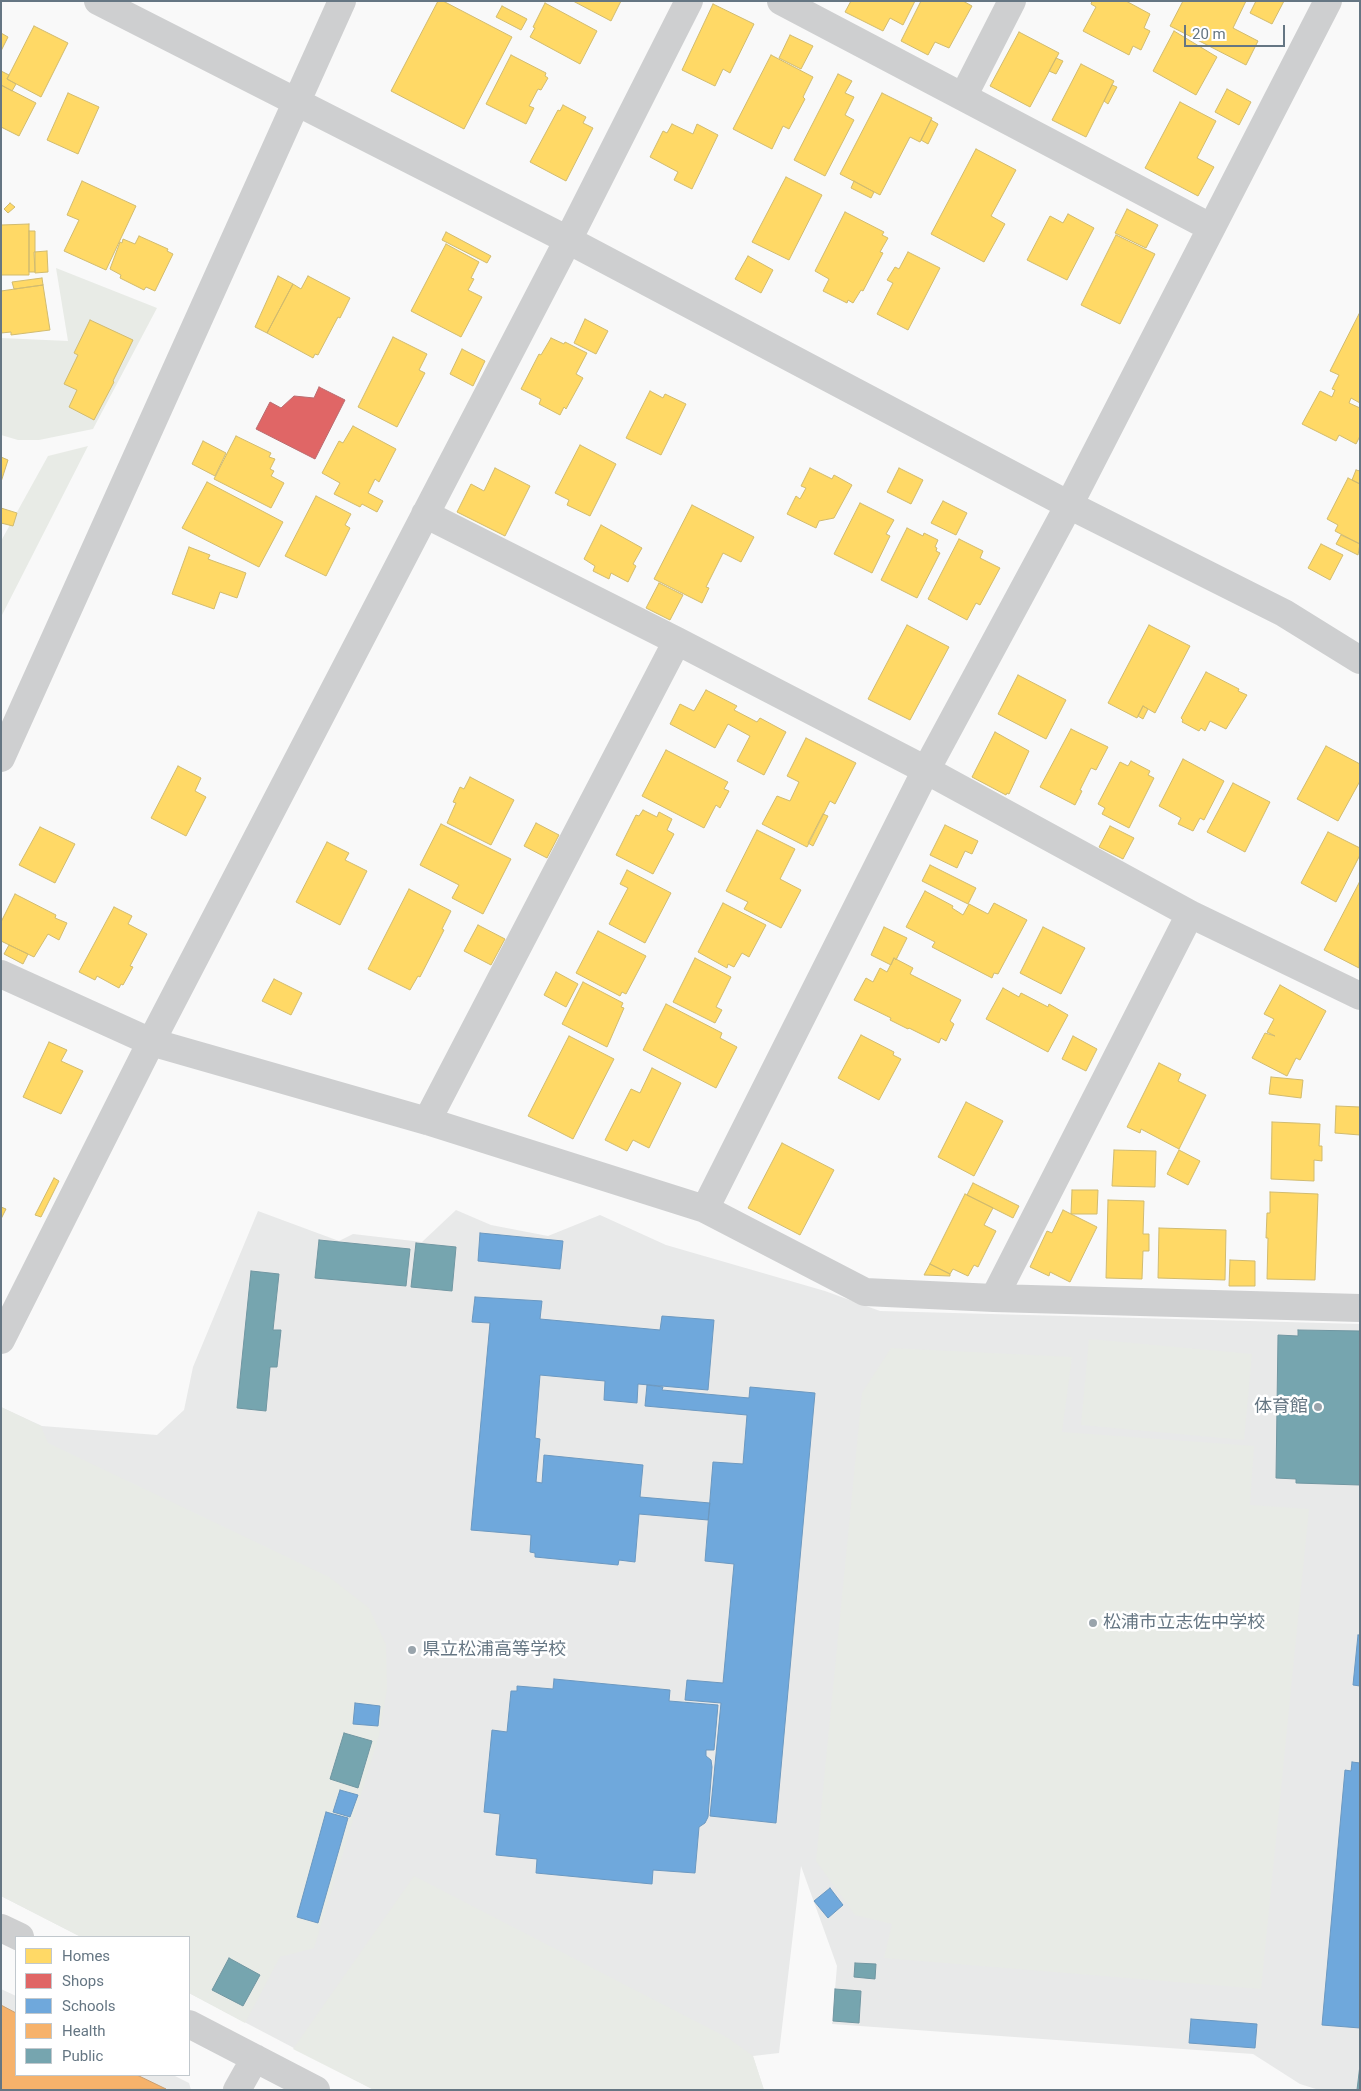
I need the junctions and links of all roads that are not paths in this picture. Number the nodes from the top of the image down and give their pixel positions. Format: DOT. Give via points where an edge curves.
graph roads {
  1 [pos="98,1"];
  2 [pos="342,1"];
  3 [pos="689,1"];
  4 [pos="781,1"];
  5 [pos="1012,1"];
  6 [pos="1328,1"];
  7 [pos="963,97"];
  8 [pos="296,102"];
  9 [pos="1210,227"];
  10 [pos="568,240"];
  11 [pos="1069,504"];
  12 [pos="425,514"];
  13 [pos="677,641"];
  14 [pos="1360,660"];
  15 [pos="1,758"];
  16 [pos="926,770"];
  17 [pos="1190,914"];
  18 [pos="1,974"];
  19 [pos="1360,996"];
  20 [pos="151,1042"];
  21 [pos="427,1121"];
  22 [pos="705,1209"];
  23 [pos="994,1298"];
  24 [pos="1360,1308"];
  25 [pos="1,1340"];
  26 [pos="1,1928"];
  27 [pos="18,1936"];
  28 [pos="190,2025"];
  29 [pos="255,2058"];
  30 [pos="237,2090"];
  31 [pos="316,2090"];
  1 -- 8 [label="street"];
  2 -- 8 [label="street"];
  3 -- 10 [label="street"];
  4 -- 7 [label="street"];
  5 -- 7 [label="street"];
  6 -- 9 [label="street"];
  7 -- 9 [label="street"];
  8 -- 10 [label="street"];
  8 -- 15 [label="street"];
  9 -- 11 [label="street"];
  10 -- 11 [label="street"];
  10 -- 12 [label="street"];
  11 -- 14 [label="street" via="1284,613"];
  11 -- 16 [label="street"];
  12 -- 13 [label="street"];
  12 -- 20 [label="street"];
  13 -- 16 [label="street"];
  13 -- 21 [label="street"];
  16 -- 17 [label="street"];
  16 -- 22 [label="street"];
  17 -- 19 [label="street"];
  17 -- 23 [label="street"];
  18 -- 20 [label="street"];
  20 -- 21 [label="street"];
  20 -- 25 [label="street"];
  21 -- 22 [label="street"];
  22 -- 23 [label="street" via="865,1292"];
  23 -- 24 [label="street"];
  26 -- 27 [label="street"];
  28 -- 29 [label="street"];
  29 -- 30 [label="street"];
  29 -- 31 [label="street"];
}
